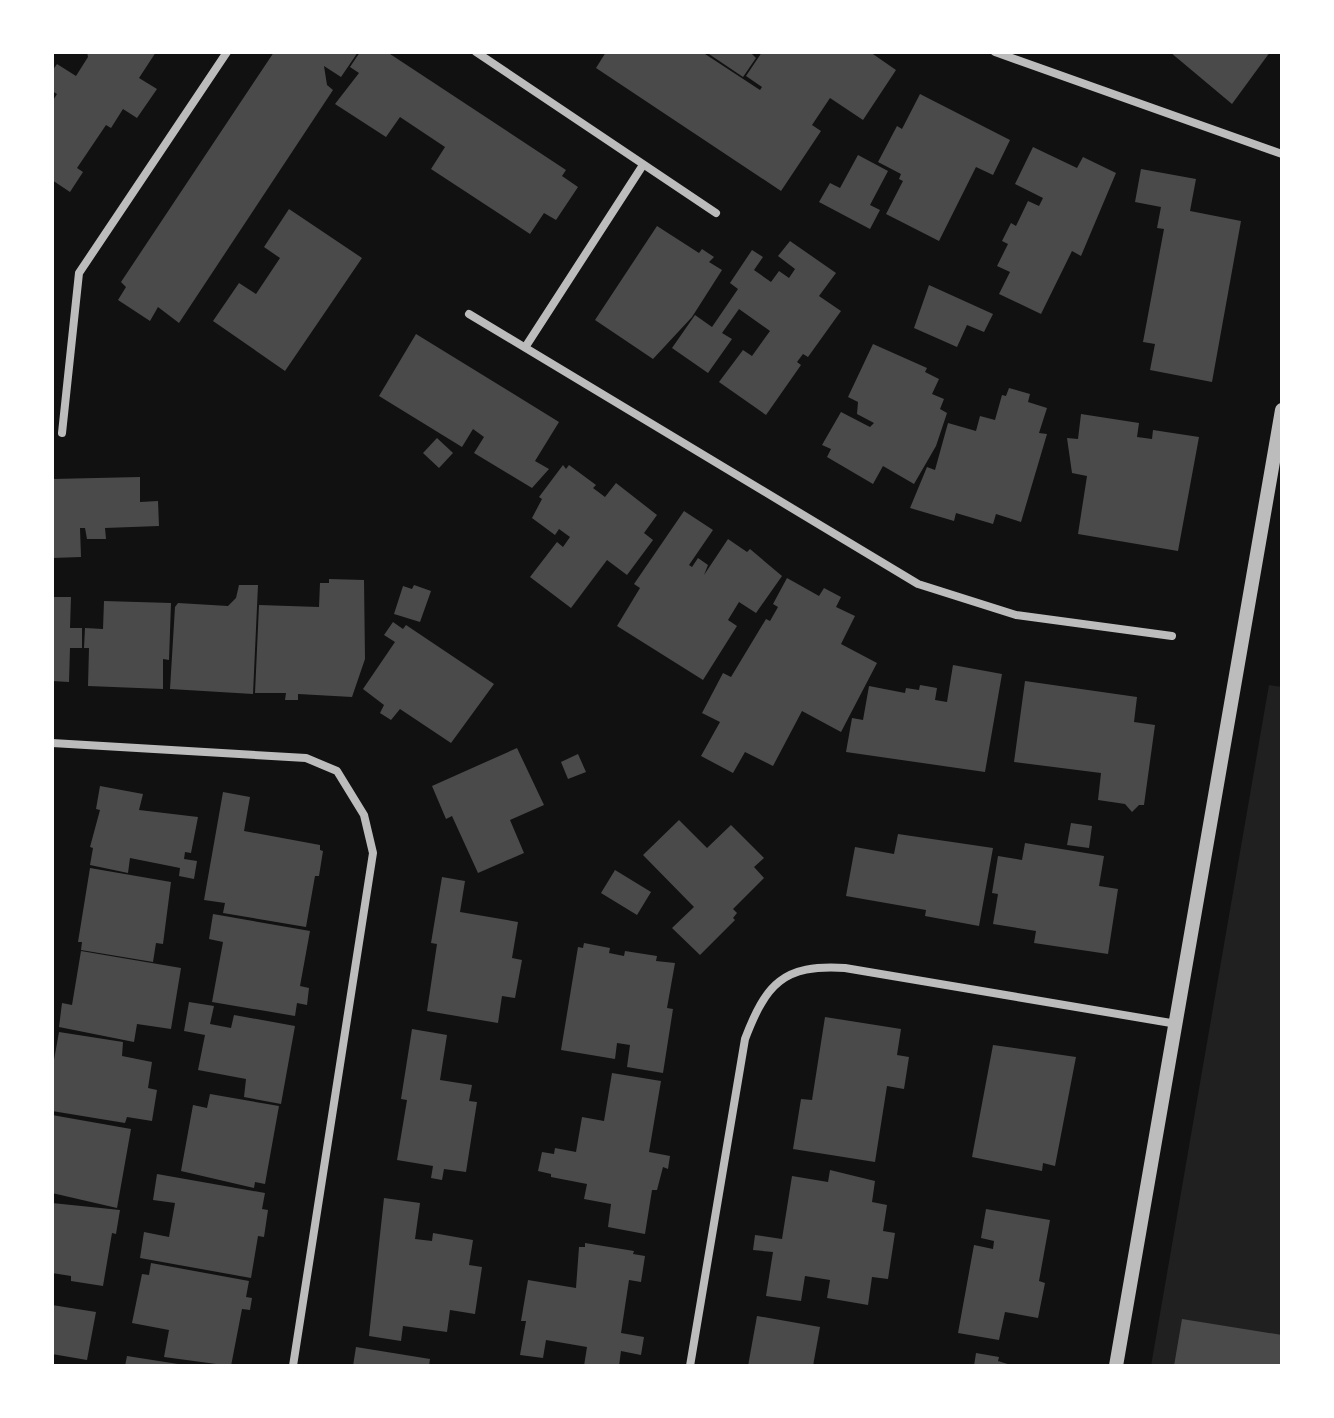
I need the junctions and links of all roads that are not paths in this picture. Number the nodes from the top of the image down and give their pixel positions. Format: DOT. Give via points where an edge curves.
graph roads {
  1 [pos="227,52"];
  2 [pos="476,52"];
  3 [pos="995,52"];
  4 [pos="1282,154"];
  5 [pos="643,165"];
  6 [pos="716,213"];
  7 [pos="469,314"];
  8 [pos="526,346"];
  9 [pos="1282,410"];
  10 [pos="62,433"];
  11 [pos="1172,636"];
  12 [pos="52,743"];
  13 [pos="1177,1024"];
  14 [pos="293,1366"];
  15 [pos="690,1366"];
  16 [pos="1116,1366"];
  1 -- 10 [label="street" via="79,273"];
  2 -- 5 [label="street"];
  3 -- 4 [label="street"];
  5 -- 6 [label="street"];
  5 -- 8 [label="street"];
  7 -- 8 [label="street"];
  8 -- 11 [label="street" via="918,584 1016,615"];
  9 -- 13 [label="street"];
  12 -- 14 [label="street" via="306,758 337,771 364,815 373,853"];
  13 -- 15 [label="street" via="845,968 816,966 783,975 759,1003 745,1039"];
  13 -- 16 [label="street"];
}
